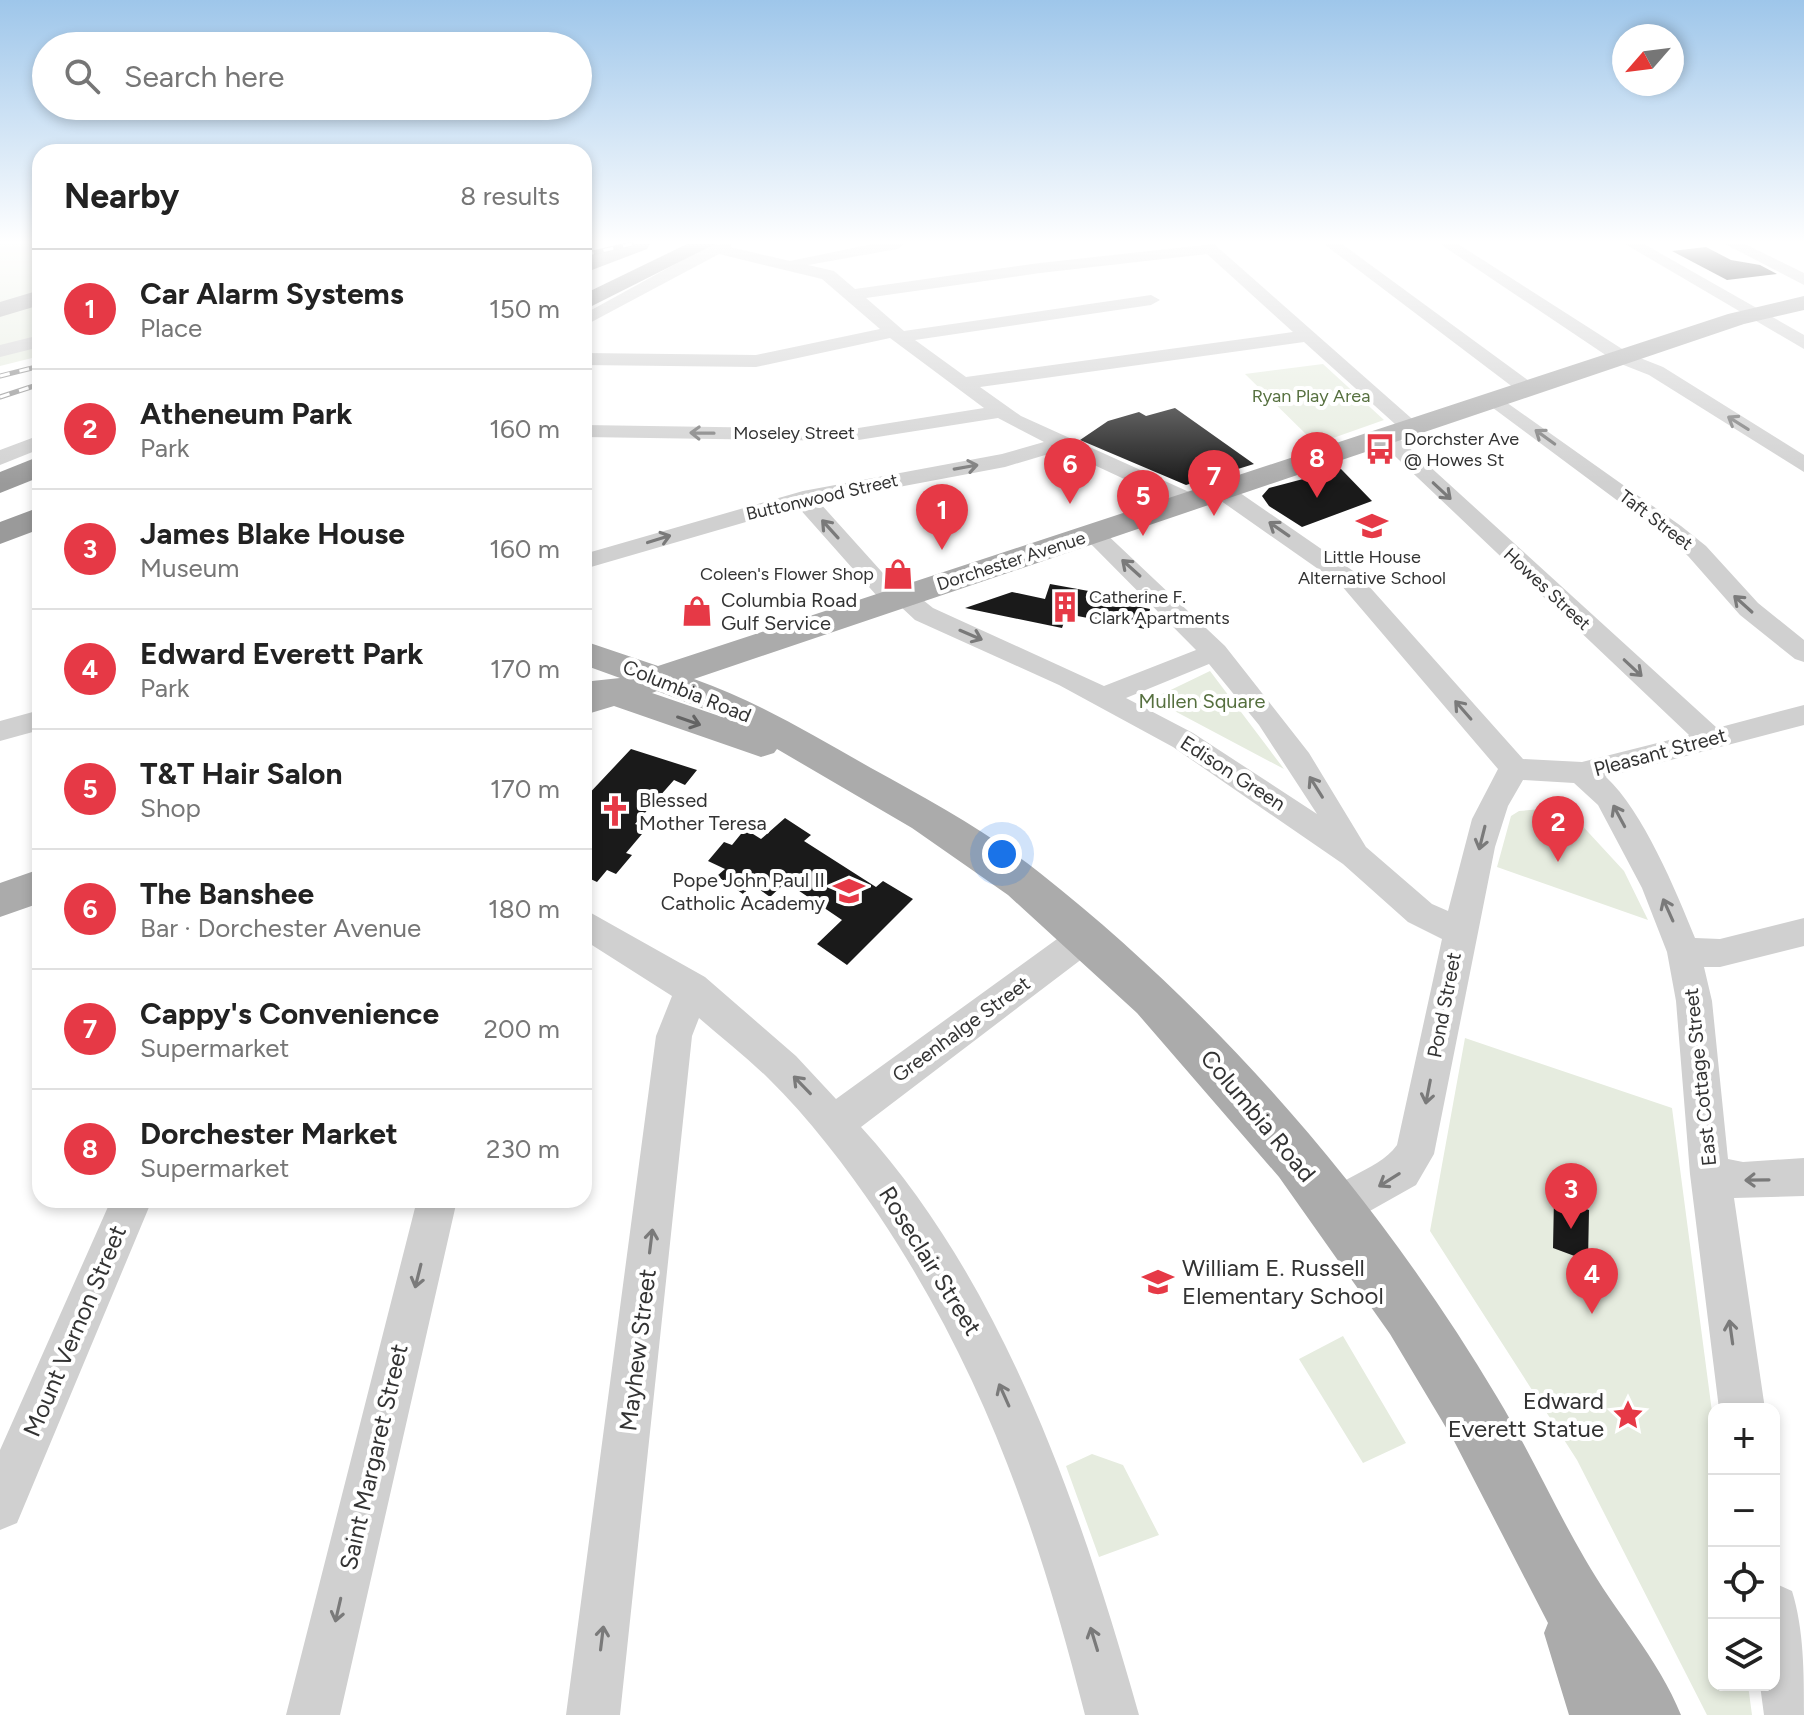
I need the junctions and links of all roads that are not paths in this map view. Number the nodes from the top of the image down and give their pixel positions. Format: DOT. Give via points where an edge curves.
graph roads {
  1 [pos="884,324"];
  2 [pos="970,324"];
  3 [pos="1294,324"];
  4 [pos="1440,324"];
  5 [pos="1571,324"];
  6 [pos="1726,324"];
  7 [pos="1773,324"];
  8 [pos="895,334"];
  9 [pos="1307,336"];
  10 [pos="32,343"];
  11 [pos="1804,343"];
  12 [pos="0,351"];
  13 [pos="32,351"];
  14 [pos="0,358"];
  15 [pos="1623,358"];
  16 [pos="592,359"];
  17 [pos="965,383"];
  18 [pos="1529,390"];
  19 [pos="1496,401"];
  20 [pos="1002,411"];
  21 [pos="592,431"];
  22 [pos="1399,433"];
  23 [pos="1062,443"];
  24 [pos="32,444"];
  25 [pos="0,458"];
  26 [pos="1804,465"];
  27 [pos="32,469"];
  28 [pos="0,484"];
  29 [pos="1222,491"];
  30 [pos="32,497"];
  31 [pos="803,498"];
  32 [pos="1190,501"];
  33 [pos="0,511"];
  34 [pos="32,520"];
  35 [pos="0,534"];
  36 [pos="1093,534"];
  37 [pos="32,548"];
  38 [pos="592,560"];
  39 [pos="0,561"];
  40 [pos="899,599"];
  41 [pos="1216,652"];
  42 [pos="1804,653"];
  43 [pos="592,655"];
  44 [pos="661,678"];
  45 [pos="595,693"];
  46 [pos="1107,697"];
  47 [pos="1804,715"];
  48 [pos="32,722"];
  49 [pos="0,731"];
  50 [pos="1710,738"];
  51 [pos="827,763"];
  52 [pos="1515,769"];
  53 [pos="1582,773"];
  54 [pos="1354,855"];
  55 [pos="32,889"];
  56 [pos="0,900"];
  57 [pos="592,928"];
  58 [pos="1459,932"];
  59 [pos="1804,932"];
  60 [pos="1087,936"];
  61 [pos="1684,952"];
  62 [pos="693,988"];
  63 [pos="836,1122"];
  64 [pos="1710,1174"];
  65 [pos="1804,1177"];
  66 [pos="129,1208"];
  67 [pos="435,1208"];
  68 [pos="1336,1210"];
  69 [pos="1741,1403"];
  70 [pos="0,1506"];
  71 [pos="1563,1586"];
  72 [pos="1786,1636"];
  73 [pos="313,1715"];
  74 [pos="593,1715"];
  75 [pos="1112,1715"];
  76 [pos="1604,1715"];
  77 [pos="1646,1715"];
  78 [pos="1791,1715"];
  1 -- 8 [label="street"];
  2 -- 8 [label="street"];
  3 -- 9 [label="street, Howes Street"];
  4 -- 18 [label="street"];
  5 -- 15 [label="street"];
  6 -- 15 [label="main road, Dorchester Avenue"];
  7 -- 11 [label="street"];
  8 -- 16 [label="street" via="756,361"];
  8 -- 17 [label="street"];
  9 -- 17 [label="street"];
  9 -- 22 [label="street, Howes Street"];
  10 -- 12 [label="street"];
  13 -- 14 [label="street"];
  15 -- 18 [label="main road, Dorchester Avenue"];
  26 -- 15 [label="street, one-way" via="1656,371"];
  17 -- 20 [label="street"];
  18 -- 19 [label="main road, Dorchester Avenue"];
  19 -- 22 [label="main road, Dorchester Avenue"];
  42 -- 19 [label="street, Taft Street, one-way" via="1739,600 1673,531"];
  20 -- 21 [label="street, Moseley Street, one-way" via="852,435"];
  20 -- 23 [label="street"];
  22 -- 29 [label="main road, Dorchester Avenue"];
  22 -- 50 [label="street, Howes Street, one-way"];
  31 -- 23 [label="street, Buttonwood Street, one-way" via="1005,460"];
  23 -- 32 [label="street"];
  24 -- 25 [label="street"];
  27 -- 28 [label="highway"];
  29 -- 32 [label="main road, Dorchester Avenue"];
  52 -- 29 [label="street, one-way" via="1350,580"];
  30 -- 33 [label="highway"];
  38 -- 31 [label="street, Buttonwood Street, one-way"];
  40 -- 31 [label="street, Edison Green, one-way"];
  32 -- 36 [label="main road, Dorchester Avenue"];
  34 -- 35 [label="highway"];
  36 -- 40 [label="main road, Dorchester Avenue"];
  41 -- 36 [label="street, Edison Green, one-way"];
  37 -- 39 [label="highway"];
  40 -- 44 [label="main road, Dorchester Avenue"];
  40 -- 46 [label="street, Edison Green, one-way"];
  41 -- 46 [label="street"];
  54 -- 41 [label="street, Edison Green, one-way" via="1294,751"];
  43 -- 44 [label="main road, Columbia Road"];
  44 -- 45 [label="main road, Dorchester Avenue"];
  44 -- 51 [label="main road, Columbia Road" via="750,715"];
  45 -- 51 [label="main road, Columbia Road, one-way"];
  46 -- 54 [label="street, Edison Green" via="1235,773"];
  47 -- 50 [label="street, Pleasant Street"];
  48 -- 49 [label="street"];
  50 -- 53 [label="street, Pleasant Street"];
  51 -- 60 [label="main road, Columbia Road" via="990,859"];
  52 -- 53 [label="street, Pleasant Street"];
  52 -- 58 [label="street, Pond Street, one-way" via="1499,786 1490,809"];
  61 -- 53 [label="street, East Cottage Street, one-way" via="1668,910 1609,798"];
  54 -- 58 [label="street, Edison Green" via="1420,913"];
  55 -- 56 [label="main road"];
  57 -- 62 [label="street, Roseclair Street"];
  58 -- 68 [label="street, Pond Street, one-way" via="1414,1154 1402,1171"];
  59 -- 61 [label="street" via="1720,953"];
  60 -- 63 [label="street, Greenhalge Street"];
  60 -- 68 [label="main road, Columbia Road" via="1212,1060"];
  61 -- 64 [label="street, East Cottage Street"];
  63 -- 62 [label="street, Roseclair Street, one-way" via="763,1045"];
  74 -- 62 [label="street, Mayhew Street, one-way" via="674,1036"];
  75 -- 63 [label="street, Roseclair Street, one-way" via="1097,1649 1045,1490 987,1355 905,1214"];
  65 -- 64 [label="street, one-way" via="1743,1181"];
  69 -- 64 [label="street, East Cottage Street, one-way"];
  66 -- 70 [label="street, Mount Vernon Street"];
  67 -- 73 [label="street, Saint Margaret Street, one-way"];
  68 -- 71 [label="main road, Columbia Road" via="1476,1419"];
  71 -- 76 [label="main road, Columbia Road"];
  71 -- 77 [label="main road, Columbia Road"];
  72 -- 78 [label="street"];
}
